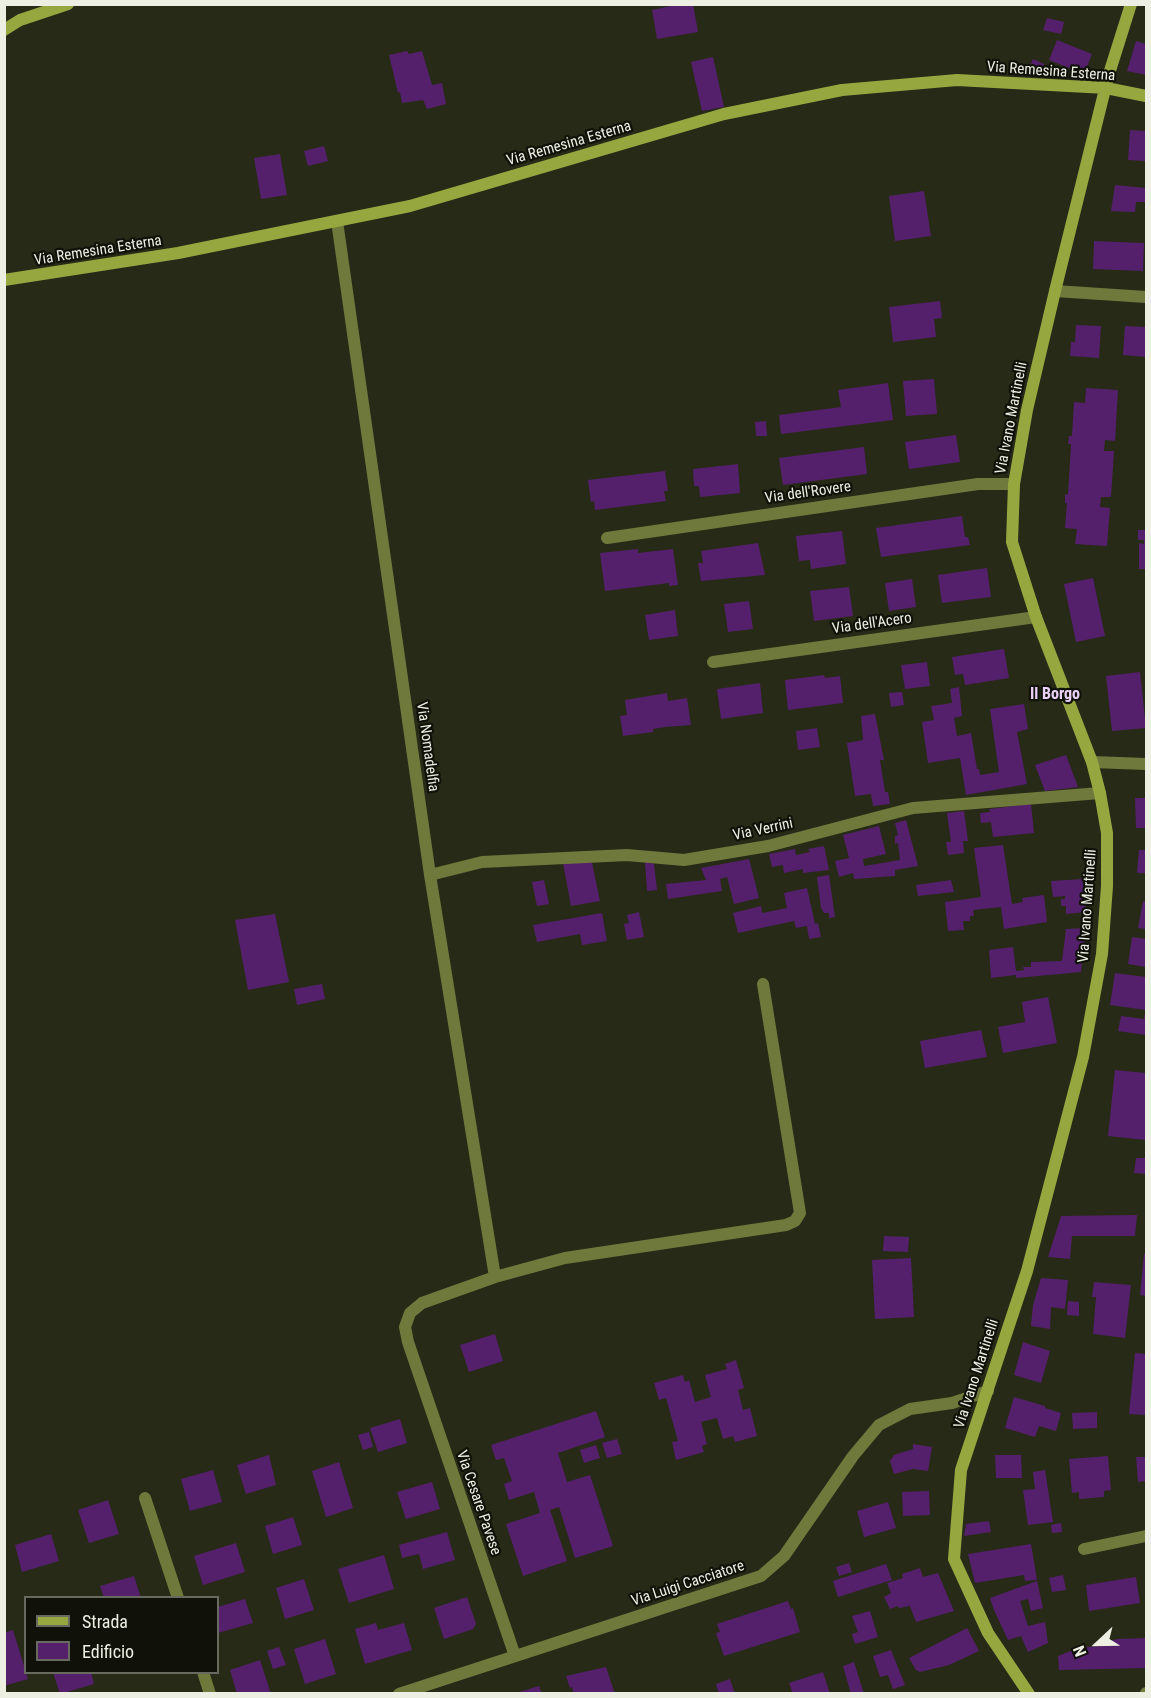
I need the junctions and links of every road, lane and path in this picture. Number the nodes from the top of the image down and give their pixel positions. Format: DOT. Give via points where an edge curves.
graph roads {
  1 [pos="68,4"];
  2 [pos="1131,4"];
  3 [pos="4,30"];
  4 [pos="1106,88"];
  5 [pos="1146,96"];
  6 [pos="337,221"];
  7 [pos="4,280"];
  8 [pos="1055,291"];
  9 [pos="1146,297"];
  10 [pos="1014,484"];
  11 [pos="608,538"];
  12 [pos="1036,617"];
  13 [pos="713,662"];
  14 [pos="1092,762"];
  15 [pos="1146,764"];
  16 [pos="1100,793"];
  17 [pos="430,875"];
  18 [pos="763,984"];
  19 [pos="495,1277"];
  20 [pos="988,1391"];
  21 [pos="145,1498"];
  22 [pos="1146,1536"];
  23 [pos="1084,1549"];
  24 [pos="177,1596"];
  25 [pos="515,1656"];
  26 [pos="204,1674"];
  27 [pos="210,1694"];
  28 [pos="399,1694"];
  29 [pos="1029,1694"];
  1 -- 3 [label="street" via="20,20"];
  2 -- 4 [label="street, Via Ivano Martinelli"];
  4 -- 5 [label="street, Via Remesina Esterna"];
  4 -- 6 [label="street, Via Remesina Esterna" via="957,80 842,90 724,114 410,206"];
  4 -- 8 [label="street, Via Ivano Martinelli"];
  6 -- 7 [label="street, Via Remesina Esterna" via="178,253"];
  6 -- 17 [label="street, Via Nomadelfia"];
  8 -- 9 [label="street"];
  8 -- 10 [label="street, Via Ivano Martinelli"];
  10 -- 11 [label="street, Via dell'Rovere" via="978,484"];
  10 -- 12 [label="street, Via Ivano Martinelli" via="1012,542"];
  12 -- 13 [label="street, Via dell'Acero"];
  12 -- 14 [label="street, Via Ivano Martinelli"];
  14 -- 15 [label="street"];
  14 -- 16 [label="street, Via Ivano Martinelli"];
  16 -- 17 [label="street, Via Verrini" via="913,808 768,846 684,860 627,855 482,862"];
  16 -- 20 [label="street, Via Ivano Martinelli" via="1107,833 1107,886 1102,954 1085,1045 1027,1271"];
  17 -- 19 [label="street, Via Nomadelfia"];
  18 -- 19 [label="street, Via Cesare Pavese" via="800,1213 795,1221 565,1258"];
  19 -- 25 [label="street, Via Cesare Pavese" via="422,1303 410,1313 405,1327"];
  20 -- 25 [label="street, Via Luigi Cacciatore" via="952,1403 910,1409 879,1425 784,1556 761,1576"];
  20 -- 29 [label="street, Via Ivano Martinelli" via="961,1470 954,1559 988,1633"];
  21 -- 24 [label="street"];
  22 -- 23 [label="street"];
  25 -- 28 [label="street, Via Luigi Cacciatore"];
  26 -- 27 [label="street"];
}
